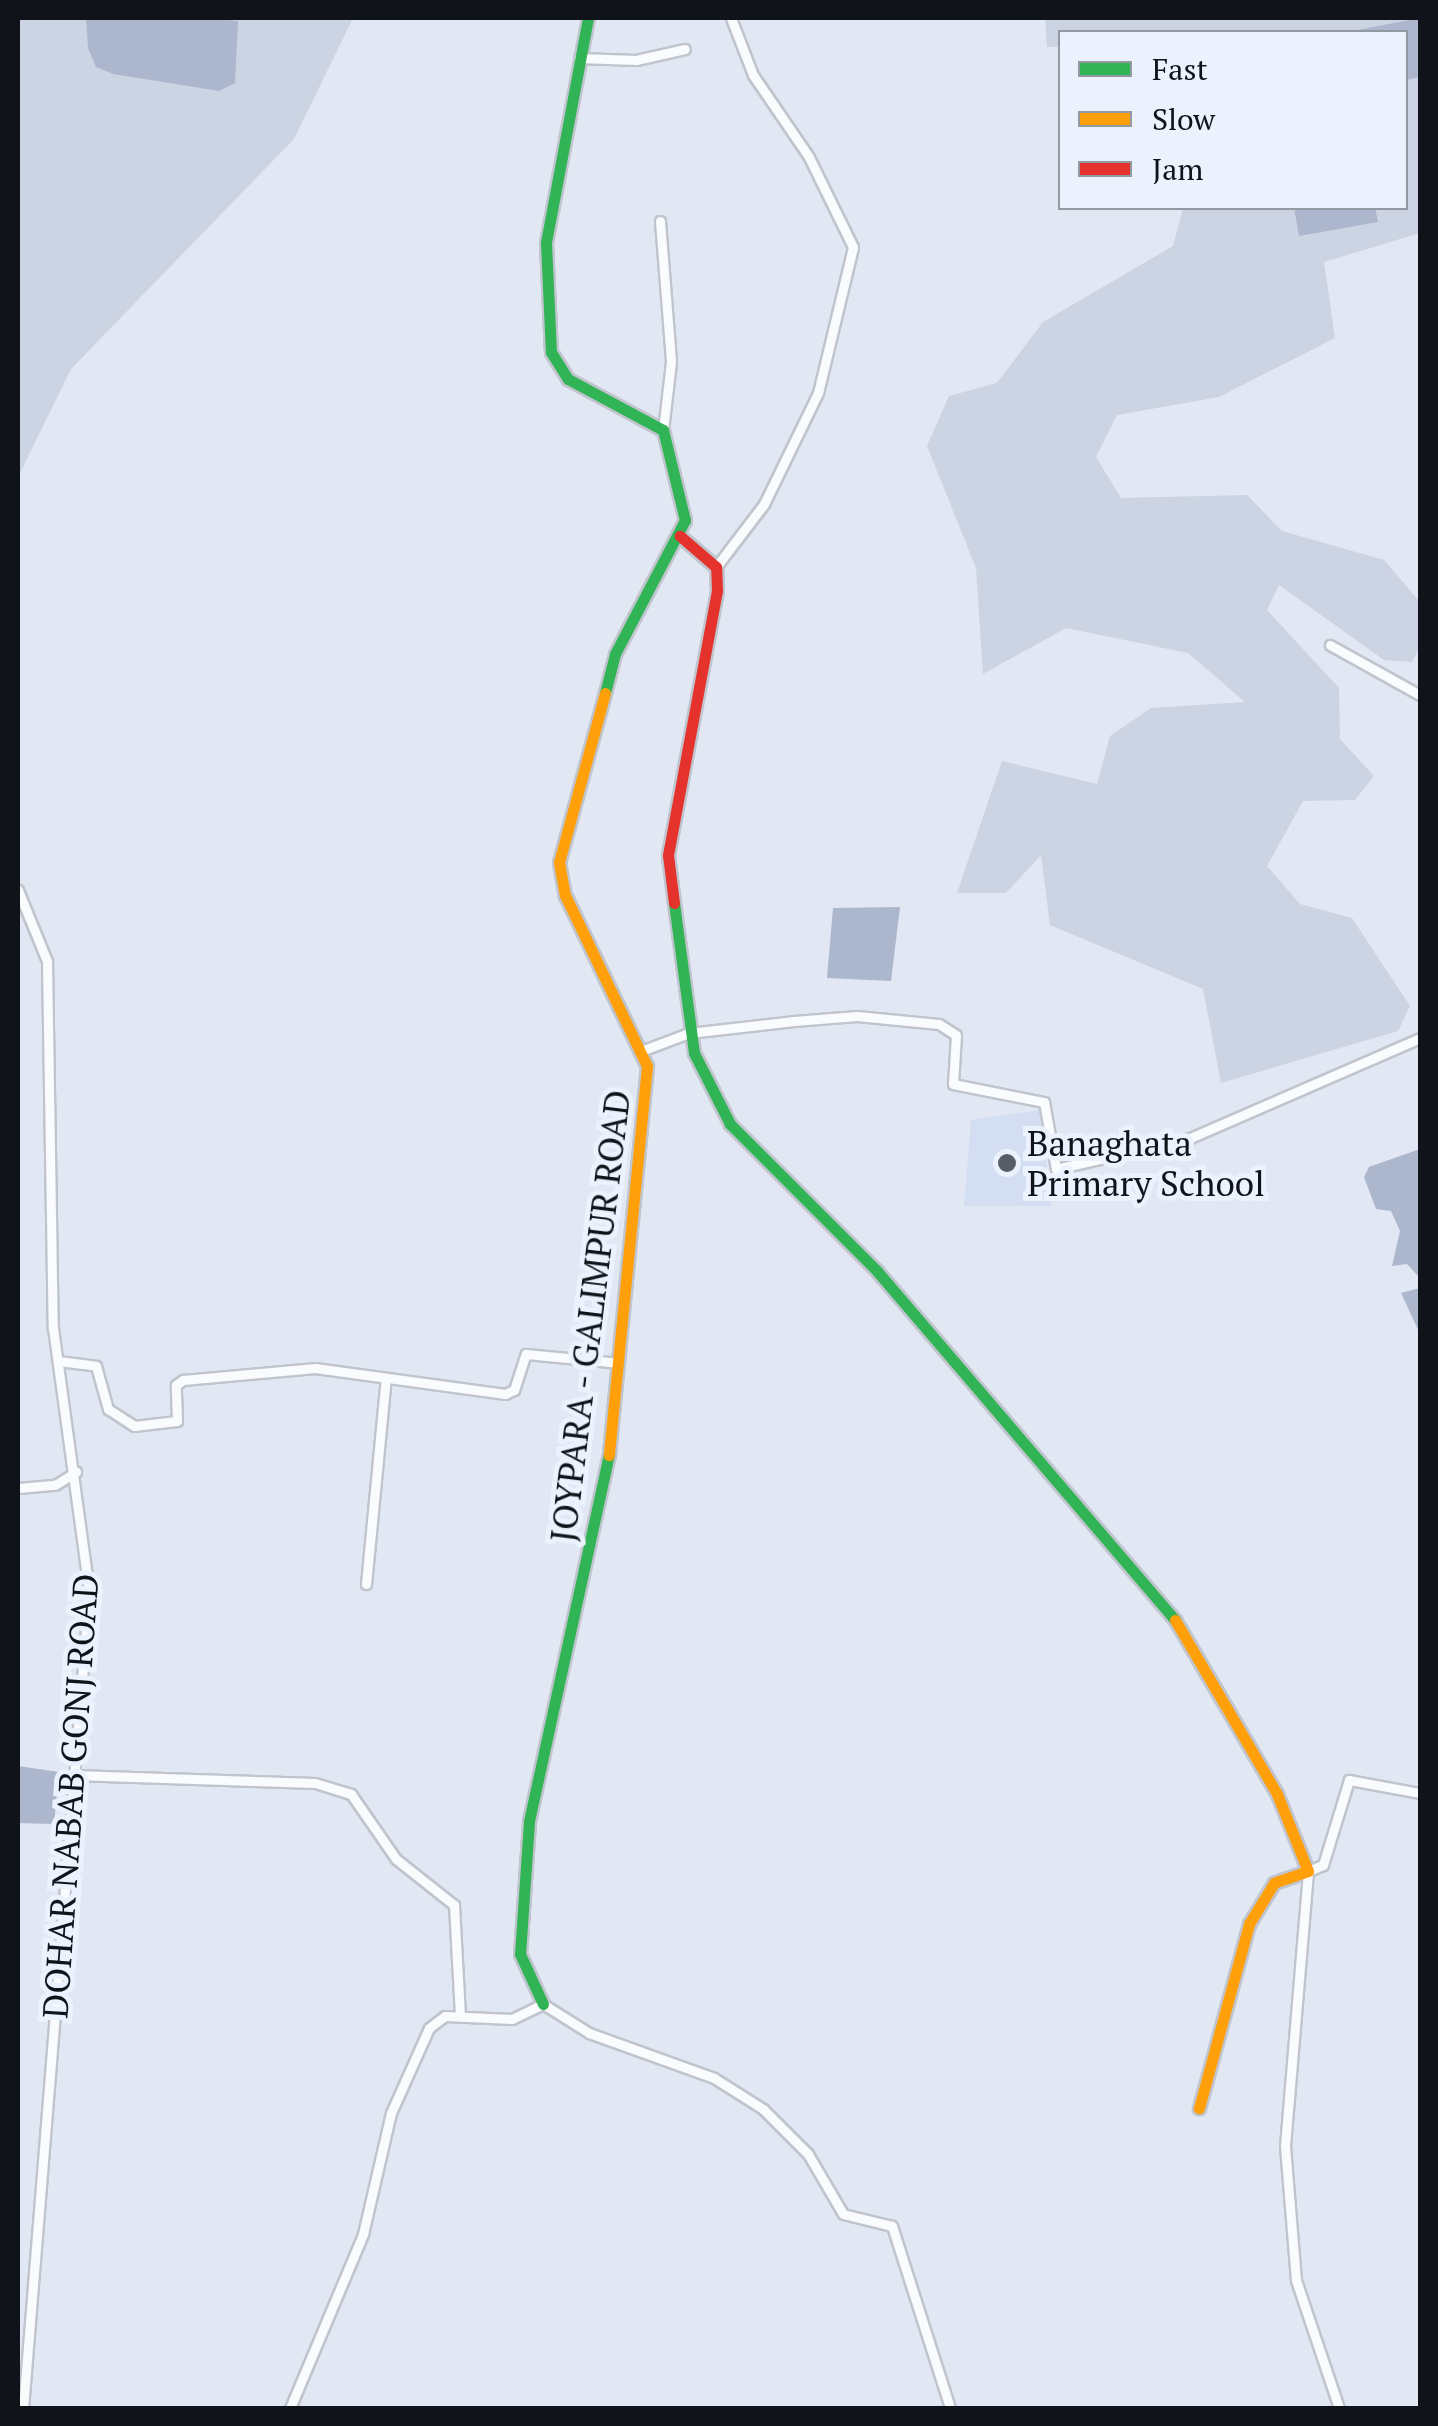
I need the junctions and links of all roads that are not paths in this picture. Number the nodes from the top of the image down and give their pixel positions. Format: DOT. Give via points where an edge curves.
graph roads {
  1 [pos="588,18"];
  2 [pos="731,18"];
  3 [pos="684,50"];
  4 [pos="576,57"];
  5 [pos="660,221"];
  6 [pos="663,430"];
  7 [pos="680,536"];
  8 [pos="716,568"];
  9 [pos="1330,645"];
  10 [pos="1420,694"];
  11 [pos="18,890"];
  12 [pos="688,1033"];
  13 [pos="1420,1038"];
  14 [pos="641,1051"];
  15 [pos="58,1361"];
  16 [pos="619,1364"];
  17 [pos="386,1378"];
  18 [pos="76,1472"];
  19 [pos="18,1488"];
  20 [pos="366,1584"];
  21 [pos="74,1776"];
  22 [pos="1420,1793"];
  23 [pos="1308,1871"];
  24 [pos="543,2004"];
  25 [pos="460,2017"];
  26 [pos="1200,2108"];
  27 [pos="22,2408"];
  28 [pos="290,2408"];
  29 [pos="950,2408"];
  30 [pos="1339,2408"];
  1 -- 4 [label="street"];
  2 -- 8 [label="street" via="753,75 809,157 852,247 818,393 764,504"];
  3 -- 4 [label="street" via="624,61"];
  4 -- 6 [label="street" via="546,243 552,352 568,379"];
  5 -- 6 [label="street" via="672,362"];
  6 -- 7 [label="street, JOYPARA - GALIMPUR ROAD" via="684,500"];
  7 -- 8 [label="street"];
  7 -- 14 [label="street, JOYPARA - GALIMPUR ROAD" via="614,654 558,862 566,895"];
  8 -- 12 [label="street" via="668,855"];
  9 -- 10 [label="street"];
  11 -- 15 [label="street, DOHAR NABAB GONJ ROAD" via="47,961"];
  12 -- 13 [label="street" via="856,1016 950,1028 957,1046 948,1078 1044,1102 1056,1168 1190,1138"];
  12 -- 14 [label="street"];
  12 -- 23 [label="street" via="730,1124 994,1402 1190,1639 1277,1794"];
  14 -- 16 [label="street, JOYPARA - GALIMPUR ROAD" via="647,1096"];
  15 -- 17 [label="street" via="96,1366 108,1409 134,1426 177,1421 176,1385 183,1380 315,1368"];
  15 -- 18 [label="street, DOHAR NABAB GONJ ROAD"];
  16 -- 17 [label="street" via="526,1354 514,1390 505,1394"];
  16 -- 24 [label="street, JOYPARA - GALIMPUR ROAD" via="590,1556 529,1821 520,1954"];
  17 -- 20 [label="street"];
  18 -- 19 [label="street" via="54,1485"];
  18 -- 21 [label="street, DOHAR NABAB GONJ ROAD" via="89,1592"];
  21 -- 25 [label="street" via="315,1783 350,1794 396,1858 454,1906"];
  21 -- 27 [label="street, DOHAR NABAB GONJ ROAD"];
  22 -- 23 [label="street" via="1350,1780 1323,1864"];
  23 -- 26 [label="street" via="1274,1883 1249,1924"];
  23 -- 30 [label="street" via="1285,2146 1296,2280"];
  24 -- 25 [label="street" via="512,2019"];
  24 -- 29 [label="street" via="589,2033 714,2078 763,2109 808,2154 843,2214 892,2226"];
  25 -- 28 [label="street" via="437,2020 417,2050 391,2112 364,2234"];
}
